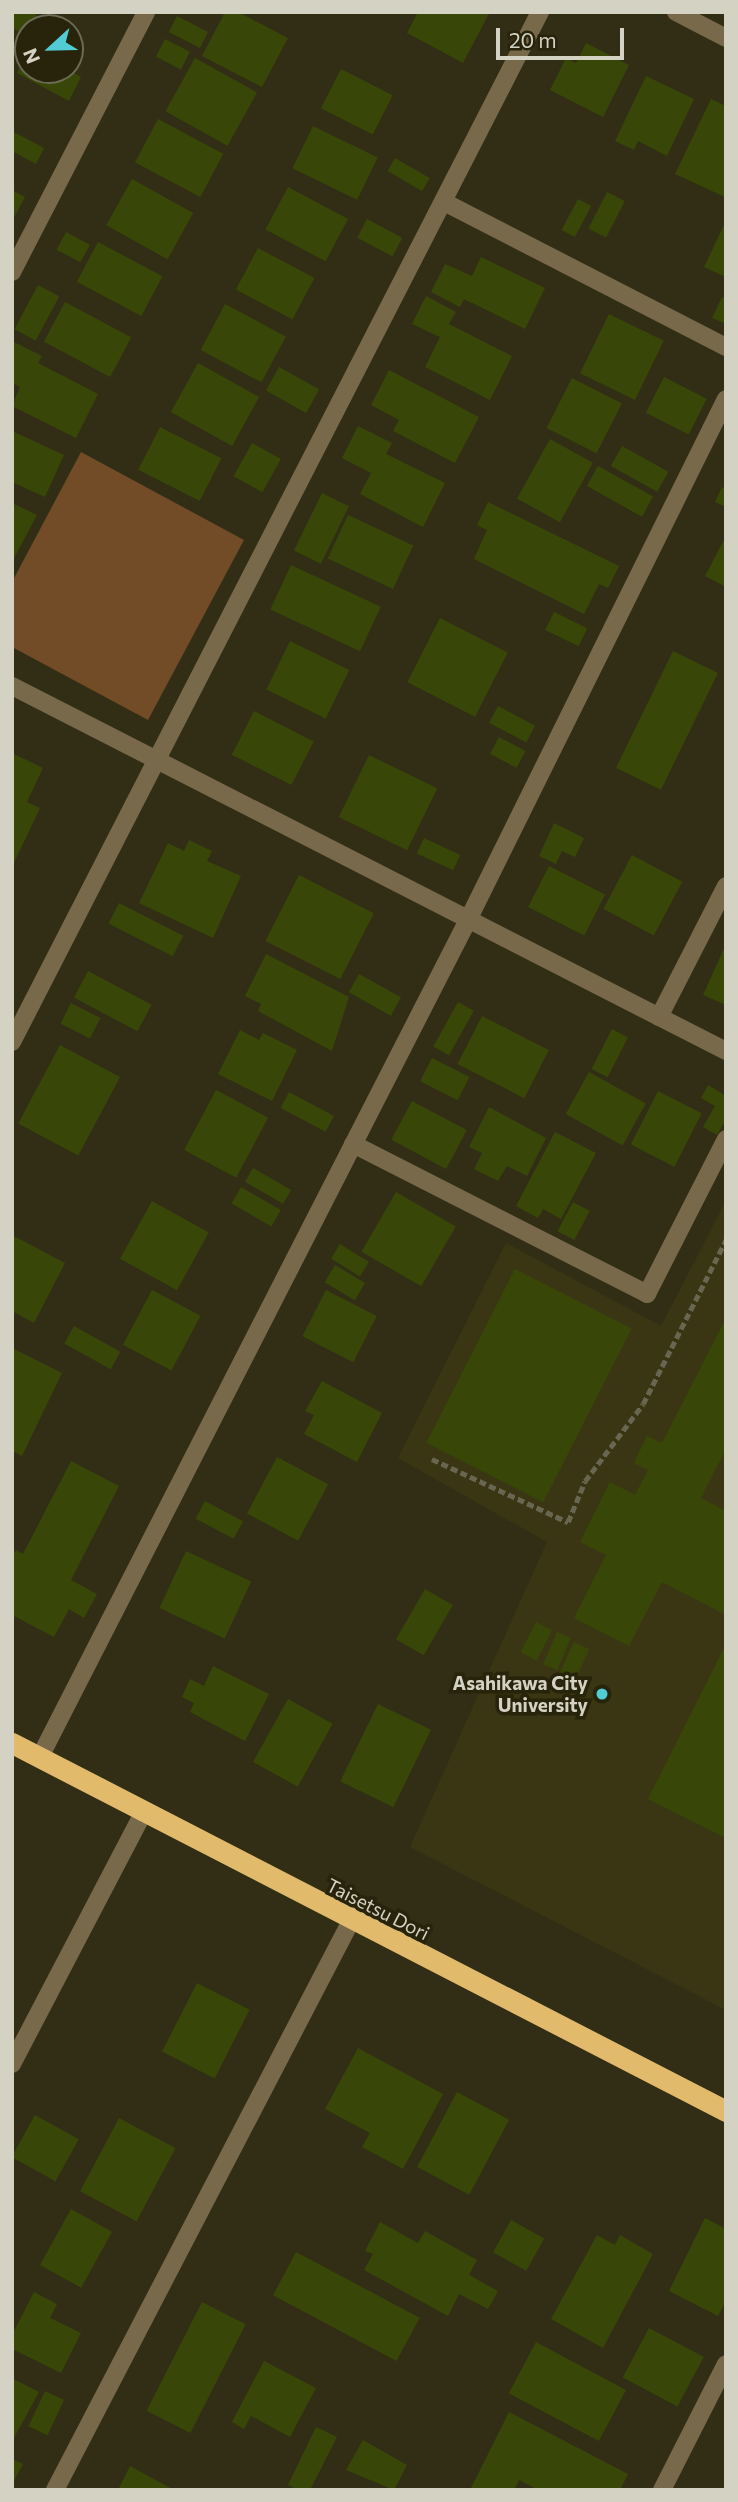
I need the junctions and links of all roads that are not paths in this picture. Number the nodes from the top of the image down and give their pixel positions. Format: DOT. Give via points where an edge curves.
graph roads {
  1 [pos="146,12"];
  2 [pos="540,12"];
  3 [pos="676,12"];
  4 [pos="726,38"];
  5 [pos="444,201"];
  6 [pos="12,272"];
  7 [pos="726,346"];
  8 [pos="726,399"];
  9 [pos="12,686"];
  10 [pos="158,759"];
  11 [pos="726,886"];
  12 [pos="468,920"];
  13 [pos="659,1017"];
  14 [pos="12,1042"];
  15 [pos="726,1051"];
  16 [pos="726,1139"];
  17 [pos="353,1144"];
  18 [pos="12,1743"];
  19 [pos="40,1757"];
  20 [pos="143,1813"];
  21 [pos="351,1921"];
  22 [pos="12,2064"];
  23 [pos="726,2111"];
  24 [pos="726,2364"];
  25 [pos="55,2490"];
  26 [pos="662,2490"];
  1 -- 6 [label="street"];
  2 -- 5 [label="street"];
  3 -- 4 [label="street"];
  5 -- 7 [label="street"];
  5 -- 10 [label="street"];
  8 -- 12 [label="street"];
  9 -- 10 [label="street"];
  10 -- 12 [label="street"];
  10 -- 14 [label="street"];
  11 -- 13 [label="street"];
  12 -- 13 [label="street"];
  12 -- 17 [label="street"];
  13 -- 15 [label="street"];
  16 -- 17 [label="street" via="647,1294"];
  17 -- 19 [label="street"];
  18 -- 19 [label="highway, Taisetsu Dori"];
  19 -- 20 [label="highway, Taisetsu Dori"];
  20 -- 21 [label="highway, Taisetsu Dori"];
  20 -- 22 [label="street"];
  21 -- 23 [label="highway, Taisetsu Dori"];
  21 -- 25 [label="street"];
  24 -- 26 [label="street"];
}
